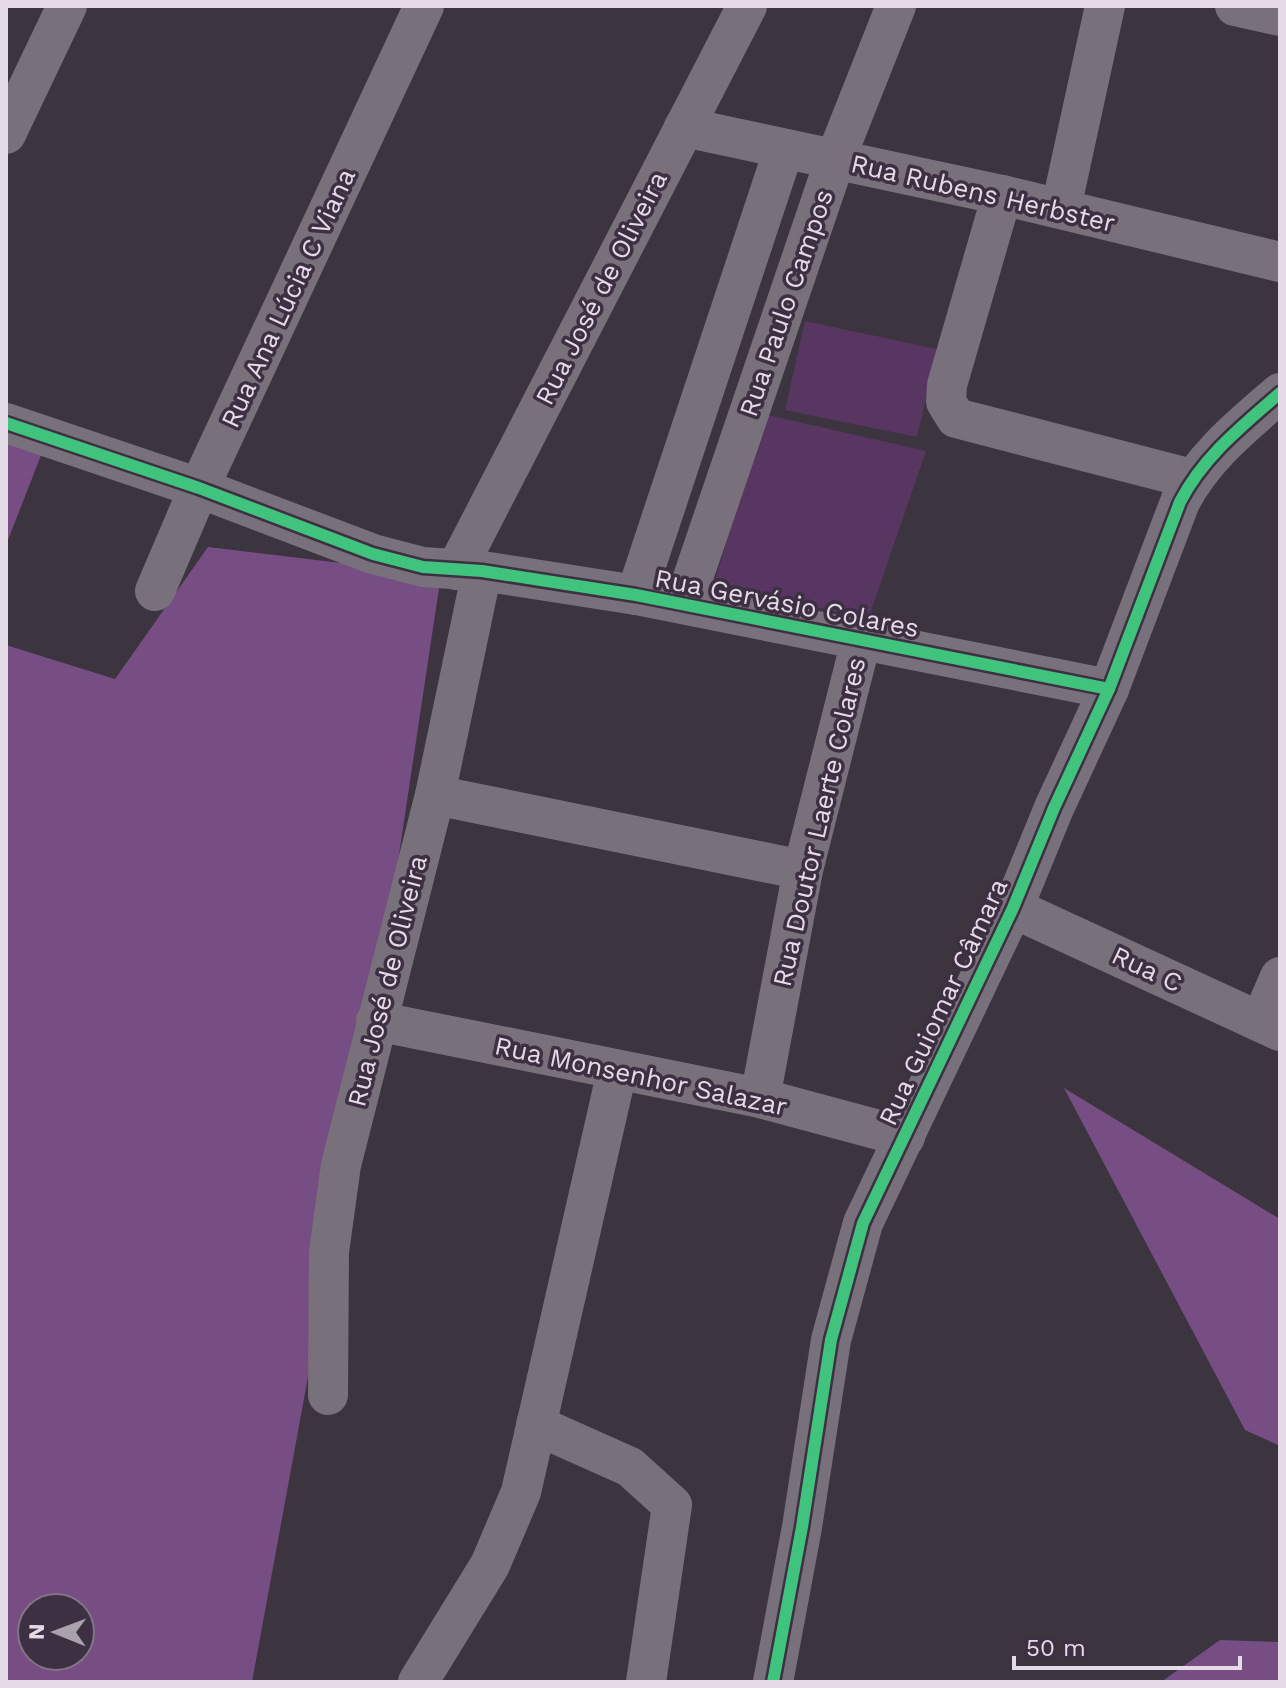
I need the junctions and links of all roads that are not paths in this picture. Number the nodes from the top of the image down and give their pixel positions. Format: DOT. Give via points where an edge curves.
graph roads {
  1 [pos="67,6"];
  2 [pos="424,6"];
  3 [pos="747,6"];
  4 [pos="896,6"];
  5 [pos="1105,6"];
  6 [pos="1235,6"];
  7 [pos="1280,16"];
  8 [pos="684,127"];
  9 [pos="6,134"];
  10 [pos="784,149"];
  11 [pos="835,160"];
  12 [pos="1002,195"];
  13 [pos="1061,208"];
  14 [pos="1280,262"];
  15 [pos="1280,393"];
  16 [pos="6,423"];
  17 [pos="1192,479"];
  18 [pos="199,488"];
  19 [pos="469,571"];
  20 [pos="155,591"];
  21 [pos="636,595"];
  22 [pos="684,604"];
  23 [pos="861,641"];
  24 [pos="1109,689"];
  25 [pos="435,795"];
  26 [pos="803,870"];
  27 [pos="1013,908"];
  28 [pos="1280,977"];
  29 [pos="376,1021"];
  30 [pos="1270,1026"];
  31 [pos="617,1071"];
  32 [pos="760,1098"];
  33 [pos="905,1137"];
  34 [pos="328,1395"];
  35 [pos="536,1425"];
  36 [pos="418,1682"];
  37 [pos="646,1682"];
  38 [pos="773,1682"];
  1 -- 9 [label="street"];
  2 -- 18 [label="street, Rua Ana Lúcia C Viana"];
  3 -- 8 [label="street, Rua José de Oliveira"];
  4 -- 11 [label="street, Rua Paulo Campos"];
  5 -- 13 [label="street"];
  6 -- 7 [label="street"];
  8 -- 10 [label="street, Rua Rubens Herbster"];
  8 -- 19 [label="street, Rua José de Oliveira"];
  10 -- 11 [label="street, Rua Rubens Herbster"];
  10 -- 21 [label="street, Rua Paulo Campos"];
  11 -- 12 [label="street, Rua Rubens Herbster"];
  11 -- 22 [label="street, Rua Paulo Campos"];
  12 -- 13 [label="street, Rua Rubens Herbster"];
  12 -- 17 [label="street" via="947,385 946,402 956,418"];
  13 -- 14 [label="street, Rua Rubens Herbster"];
  15 -- 17 [label="street, Rua Guiomar Câmara"];
  16 -- 18 [label="street, Rua Gervásio Colares"];
  17 -- 24 [label="street, Rua Guiomar Câmara"];
  18 -- 19 [label="street, Rua Gervásio Colares" via="373,554 423,567"];
  18 -- 20 [label="street, Rua Ana Lúcia C Viana"];
  19 -- 21 [label="street, Rua Gervásio Colares"];
  19 -- 25 [label="street, Rua José de Oliveira"];
  21 -- 22 [label="street, Rua Gervásio Colares"];
  22 -- 23 [label="street, Rua Gervásio Colares"];
  23 -- 24 [label="street, Rua Gervásio Colares"];
  23 -- 26 [label="street, Rua Doutor Laerte Colares"];
  24 -- 27 [label="street, Rua Guiomar Câmara"];
  25 -- 26 [label="street"];
  25 -- 29 [label="street, Rua José de Oliveira"];
  26 -- 32 [label="street, Rua Doutor Laerte Colares"];
  27 -- 30 [label="street, Rua C"];
  27 -- 33 [label="street, Rua Guiomar Câmara"];
  28 -- 30 [label="street"];
  29 -- 31 [label="street, Rua Monsenhor Salazar"];
  29 -- 34 [label="street, Rua José de Oliveira" via="341,1165 329,1252"];
  31 -- 32 [label="street, Rua Monsenhor Salazar"];
  31 -- 35 [label="street"];
  32 -- 33 [label="street, Rua Monsenhor Salazar"];
  33 -- 38 [label="street, Rua Guiomar Câmara" via="863,1223 831,1340"];
  35 -- 36 [label="street" via="521,1492 490,1565"];
  35 -- 37 [label="street" via="630,1467 672,1505"];
}
